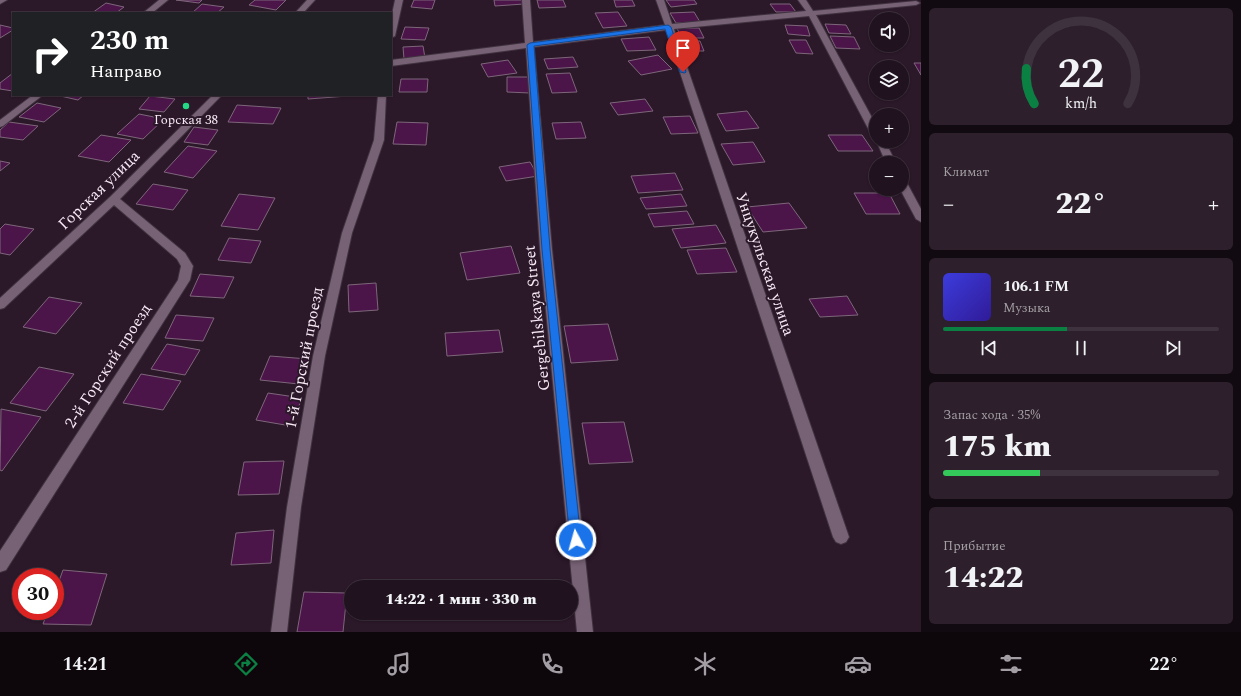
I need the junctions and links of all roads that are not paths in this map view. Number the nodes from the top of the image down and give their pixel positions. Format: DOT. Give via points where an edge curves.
graph roads {
  1 [pos="3,0"];
  2 [pos="164,0"];
  3 [pos="311,0"];
  4 [pos="399,0"];
  5 [pos="526,0"];
  6 [pos="660,0"];
  7 [pos="802,0"];
  8 [pos="0,2"];
  9 [pos="915,2"];
  10 [pos="921,10"];
  11 [pos="148,12"];
  12 [pos="299,12"];
  13 [pos="812,14"];
  14 [pos="668,27"];
  15 [pos="392,32"];
  16 [pos="530,45"];
  17 [pos="392,63"];
  18 [pos="38,96"];
  19 [pos="217,96"];
  20 [pos="382,96"];
  21 [pos="869,121"];
  22 [pos="0,124"];
  23 [pos="909,196"];
  24 [pos="114,199"];
  25 [pos="921,219"];
  26 [pos="0,306"];
  27 [pos="841,537"];
  28 [pos="0,566"];
  29 [pos="279,632"];
  30 [pos="585,632"];
  1 -- 8 [label="street"];
  2 -- 11 [label="street"];
  3 -- 12 [label="street"];
  4 -- 15 [label="street"];
  5 -- 16 [label="street, Gergebilskaya Street"];
  6 -- 14 [label="street, Унцукульская улица"];
  7 -- 13 [label="street"];
  9 -- 10 [label="street"];
  9 -- 13 [label="street"];
  13 -- 14 [label="street"];
  13 -- 21 [label="street"];
  14 -- 16 [label="street"];
  14 -- 27 [label="street, Унцукульская улица"];
  16 -- 17 [label="street"];
  16 -- 30 [label="street, Gergebilskaya Street" via="547,257"];
  18 -- 22 [label="street"];
  19 -- 24 [label="street, Горская улица"];
  20 -- 29 [label="street, 1-й Горский проезд" via="379,140 347,233 319,356 294,507"];
  23 -- 25 [label="street"];
  24 -- 26 [label="street, Горская улица"];
  24 -- 28 [label="street, 2-й Горский проезд" via="181,256 187,266 184,280"];
}
